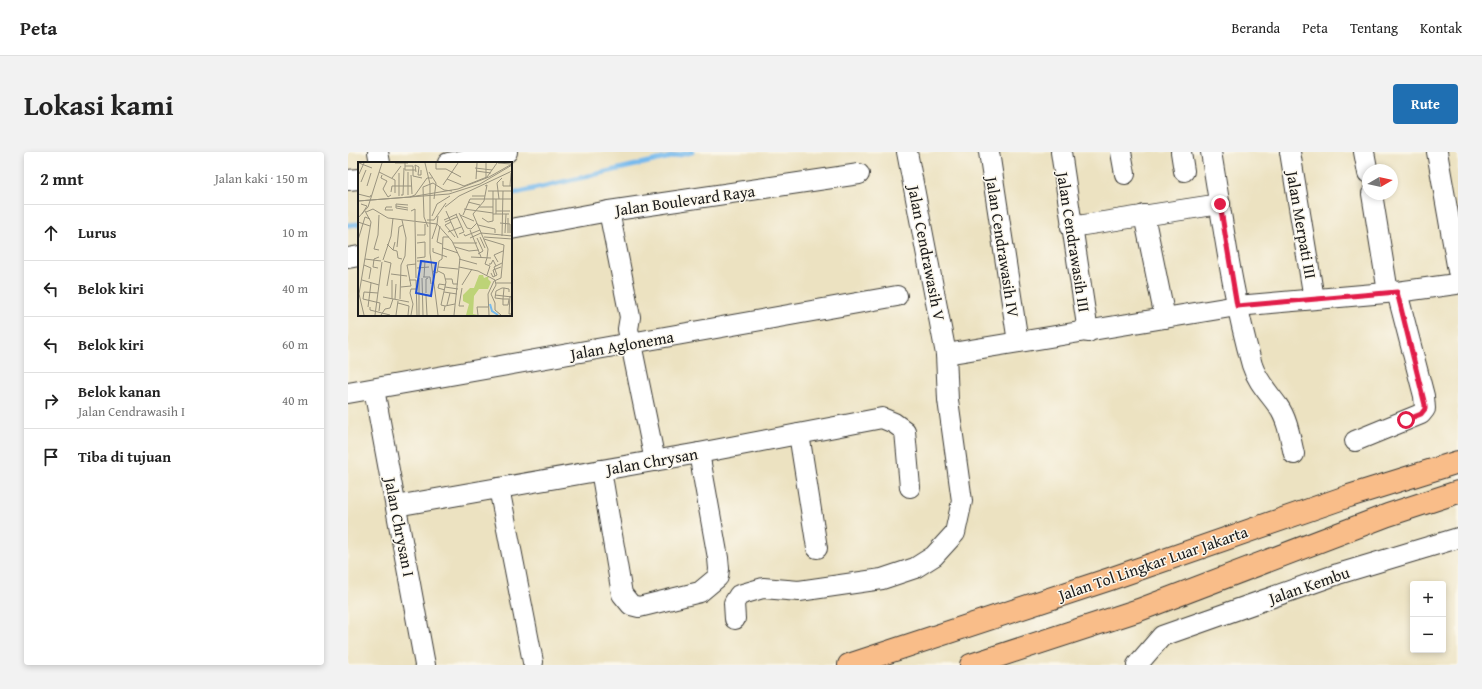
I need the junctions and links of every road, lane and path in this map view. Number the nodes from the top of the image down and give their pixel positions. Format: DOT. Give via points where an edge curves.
graph roads {
  1 [pos="378,152"];
  2 [pos="507,152"];
  3 [pos="907,152"];
  4 [pos="989,152"];
  5 [pos="1061,152"];
  6 [pos="1121,152"];
  7 [pos="1211,152"];
  8 [pos="1290,152"];
  9 [pos="1364,152"];
  10 [pos="1437,152"];
  11 [pos="483,154"];
  12 [pos="380,162"];
  13 [pos="452,162"];
  14 [pos="1366,164"];
  15 [pos="859,174"];
  16 [pos="1125,174"];
  17 [pos="358,178"];
  18 [pos="348,180"];
  19 [pos="1373,200"];
  20 [pos="1220,204"];
  21 [pos="604,212"];
  22 [pos="1144,216"];
  23 [pos="1071,227"];
  24 [pos="512,229"];
  25 [pos="358,256"];
  26 [pos="348,258"];
  27 [pos="1458,279"];
  28 [pos="1393,292"];
  29 [pos="897,296"];
  30 [pos="1314,299"];
  31 [pos="1237,306"];
  32 [pos="1165,318"];
  33 [pos="1088,332"];
  34 [pos="630,336"];
  35 [pos="1018,342"];
  36 [pos="946,354"];
  37 [pos="374,389"];
  38 [pos="348,394"];
  39 [pos="799,434"];
  40 [pos="1355,441"];
  41 [pos="700,453"];
  42 [pos="1294,454"];
  43 [pos="655,461"];
  44 [pos="1458,462"];
  45 [pos="601,470"];
  46 [pos="910,487"];
  47 [pos="499,488"];
  48 [pos="1458,492"];
  49 [pos="1458,502"];
  50 [pos="396,506"];
  51 [pos="1388,515"];
  52 [pos="1458,538"];
  53 [pos="817,548"];
  54 [pos="735,619"];
  55 [pos="532,662"];
  56 [pos="425,665"];
  57 [pos="849,665"];
  58 [pos="971,665"];
  59 [pos="1137,665"];
  1 -- 12 [label="street"];
  2 -- 11 [label="street"];
  3 -- 36 [label="street, Jalan Cendrawasih V"];
  4 -- 35 [label="street, Jalan Cendrawasih IV"];
  5 -- 23 [label="street, Jalan Cendrawasih III"];
  6 -- 16 [label="street"];
  7 -- 20 [label="street"];
  8 -- 30 [label="street, Jalan Merpati III"];
  9 -- 14 [label="street"];
  10 -- 27 [label="street"];
  11 -- 13 [label="street"];
  15 -- 21 [label="street, Jalan Boulevard Raya"];
  17 -- 18 [label="street"];
  19 -- 28 [label="street"];
  20 -- 22 [label="street"];
  20 -- 31 [label="street"];
  21 -- 24 [label="street, Jalan Boulevard Raya"];
  21 -- 34 [label="street" via="630,317"];
  22 -- 23 [label="street"];
  22 -- 32 [label="street"];
  23 -- 33 [label="street, Jalan Cendrawasih III"];
  25 -- 26 [label="street"];
  27 -- 28 [label="street"];
  28 -- 30 [label="street"];
  28 -- 40 [label="street" via="1424,396 1425,409 1421,414"];
  29 -- 34 [label="street, Jalan Aglonema"];
  30 -- 31 [label="street"];
  31 -- 32 [label="street"];
  31 -- 42 [label="street" via="1252,366 1287,423"];
  32 -- 33 [label="street"];
  33 -- 35 [label="street"];
  34 -- 37 [label="street, Jalan Aglonema"];
  34 -- 43 [label="street"];
  35 -- 36 [label="street"];
  36 -- 54 [label="street, Jalan Cendrawasih V" via="948,400 962,501 955,533 934,556 915,568 882,579 799,591 764,588 740,595 734,603"];
  37 -- 38 [label="street, Jalan Aglonema"];
  37 -- 50 [label="street, Jalan Chrysan I"];
  39 -- 41 [label="street, Jalan Chrysan"];
  39 -- 46 [label="street, Jalan Chrysan" via="882,418 894,423 904,431"];
  39 -- 53 [label="street"];
  41 -- 43 [label="street, Jalan Chrysan"];
  41 -- 45 [label="street" via="719,569 718,577 700,592 639,607 631,605 622,594"];
  43 -- 45 [label="street, Jalan Chrysan"];
  44 -- 57 [label="highway, Jalan Tol Lingkar Luar Jakarta" via="1349,496 1110,579"];
  45 -- 47 [label="street, Jalan Chrysan"];
  47 -- 50 [label="street, Jalan Chrysan"];
  47 -- 55 [label="street"];
  48 -- 51 [label="highway"];
  49 -- 51 [label="highway"];
  50 -- 56 [label="street, Jalan Chrysan I"];
  51 -- 58 [label="highway" via="1139,610"];
  52 -- 59 [label="street, Jalan Kembu" via="1338,574 1162,636"];
}
